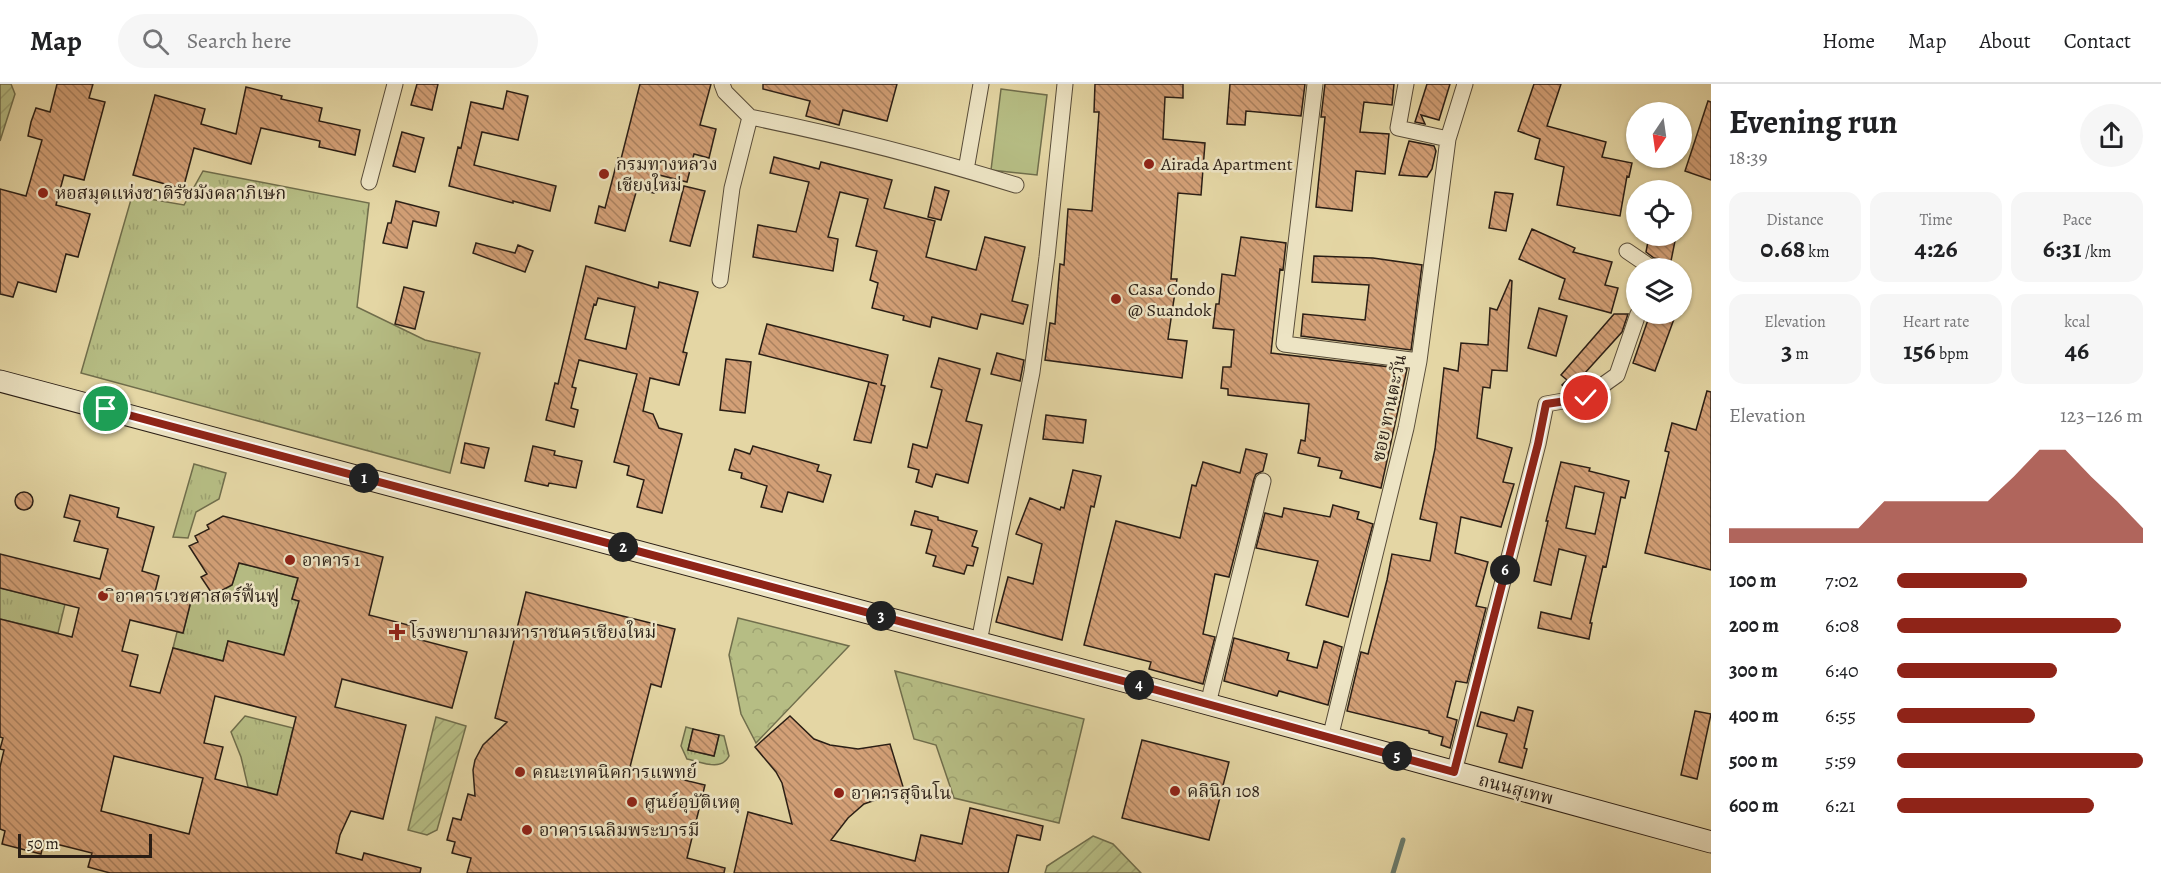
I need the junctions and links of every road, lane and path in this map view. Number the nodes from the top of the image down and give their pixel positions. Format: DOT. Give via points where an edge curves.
graph roads {
  1 [pos="395,84"];
  2 [pos="722,84"];
  3 [pos="981,84"];
  4 [pos="1065,84"];
  5 [pos="1315,84"];
  6 [pos="1406,84"];
  7 [pos="1465,84"];
  8 [pos="750,117"];
  9 [pos="1448,140"];
  10 [pos="966,170"];
  11 [pos="369,182"];
  12 [pos="1016,185"];
  13 [pos="1627,251"];
  14 [pos="1637,258"];
  15 [pos="720,280"];
  16 [pos="1635,324"];
  17 [pos="1419,361"];
  18 [pos="0,381"];
  19 [pos="1263,481"];
  20 [pos="979,642"];
  21 [pos="1208,704"];
  22 [pos="1330,738"];
  23 [pos="1454,772"];
  24 [pos="1711,842"];
  1 -- 11 [label="street"];
  2 -- 8 [label="street"];
  3 -- 10 [label="street"];
  4 -- 20 [label="street" via="1032,372"];
  5 -- 17 [label="street" via="1284,344"];
  6 -- 9 [label="street" via="1398,128"];
  7 -- 9 [label="street, ซอย ทานตะวัน"];
  8 -- 10 [label="street" via="817,130"];
  8 -- 15 [label="street" via="732,188"];
  9 -- 17 [label="street, ซอย ทานตะวัน"];
  10 -- 12 [label="street"];
  13 -- 14 [label="street"];
  16 -- 23 [label="street" via="1617,375 1586,398 1546,404"];
  17 -- 22 [label="street, ซอย ทานตะวัน"];
  18 -- 20 [label="main road, ถนนสุเทพ"];
  19 -- 21 [label="street"];
  20 -- 21 [label="main road, ถนนสุเทพ"];
  21 -- 22 [label="main road, ถนนสุเทพ"];
  22 -- 23 [label="main road, ถนนสุเทพ"];
  23 -- 24 [label="main road, ถนนสุเทพ"];
}
